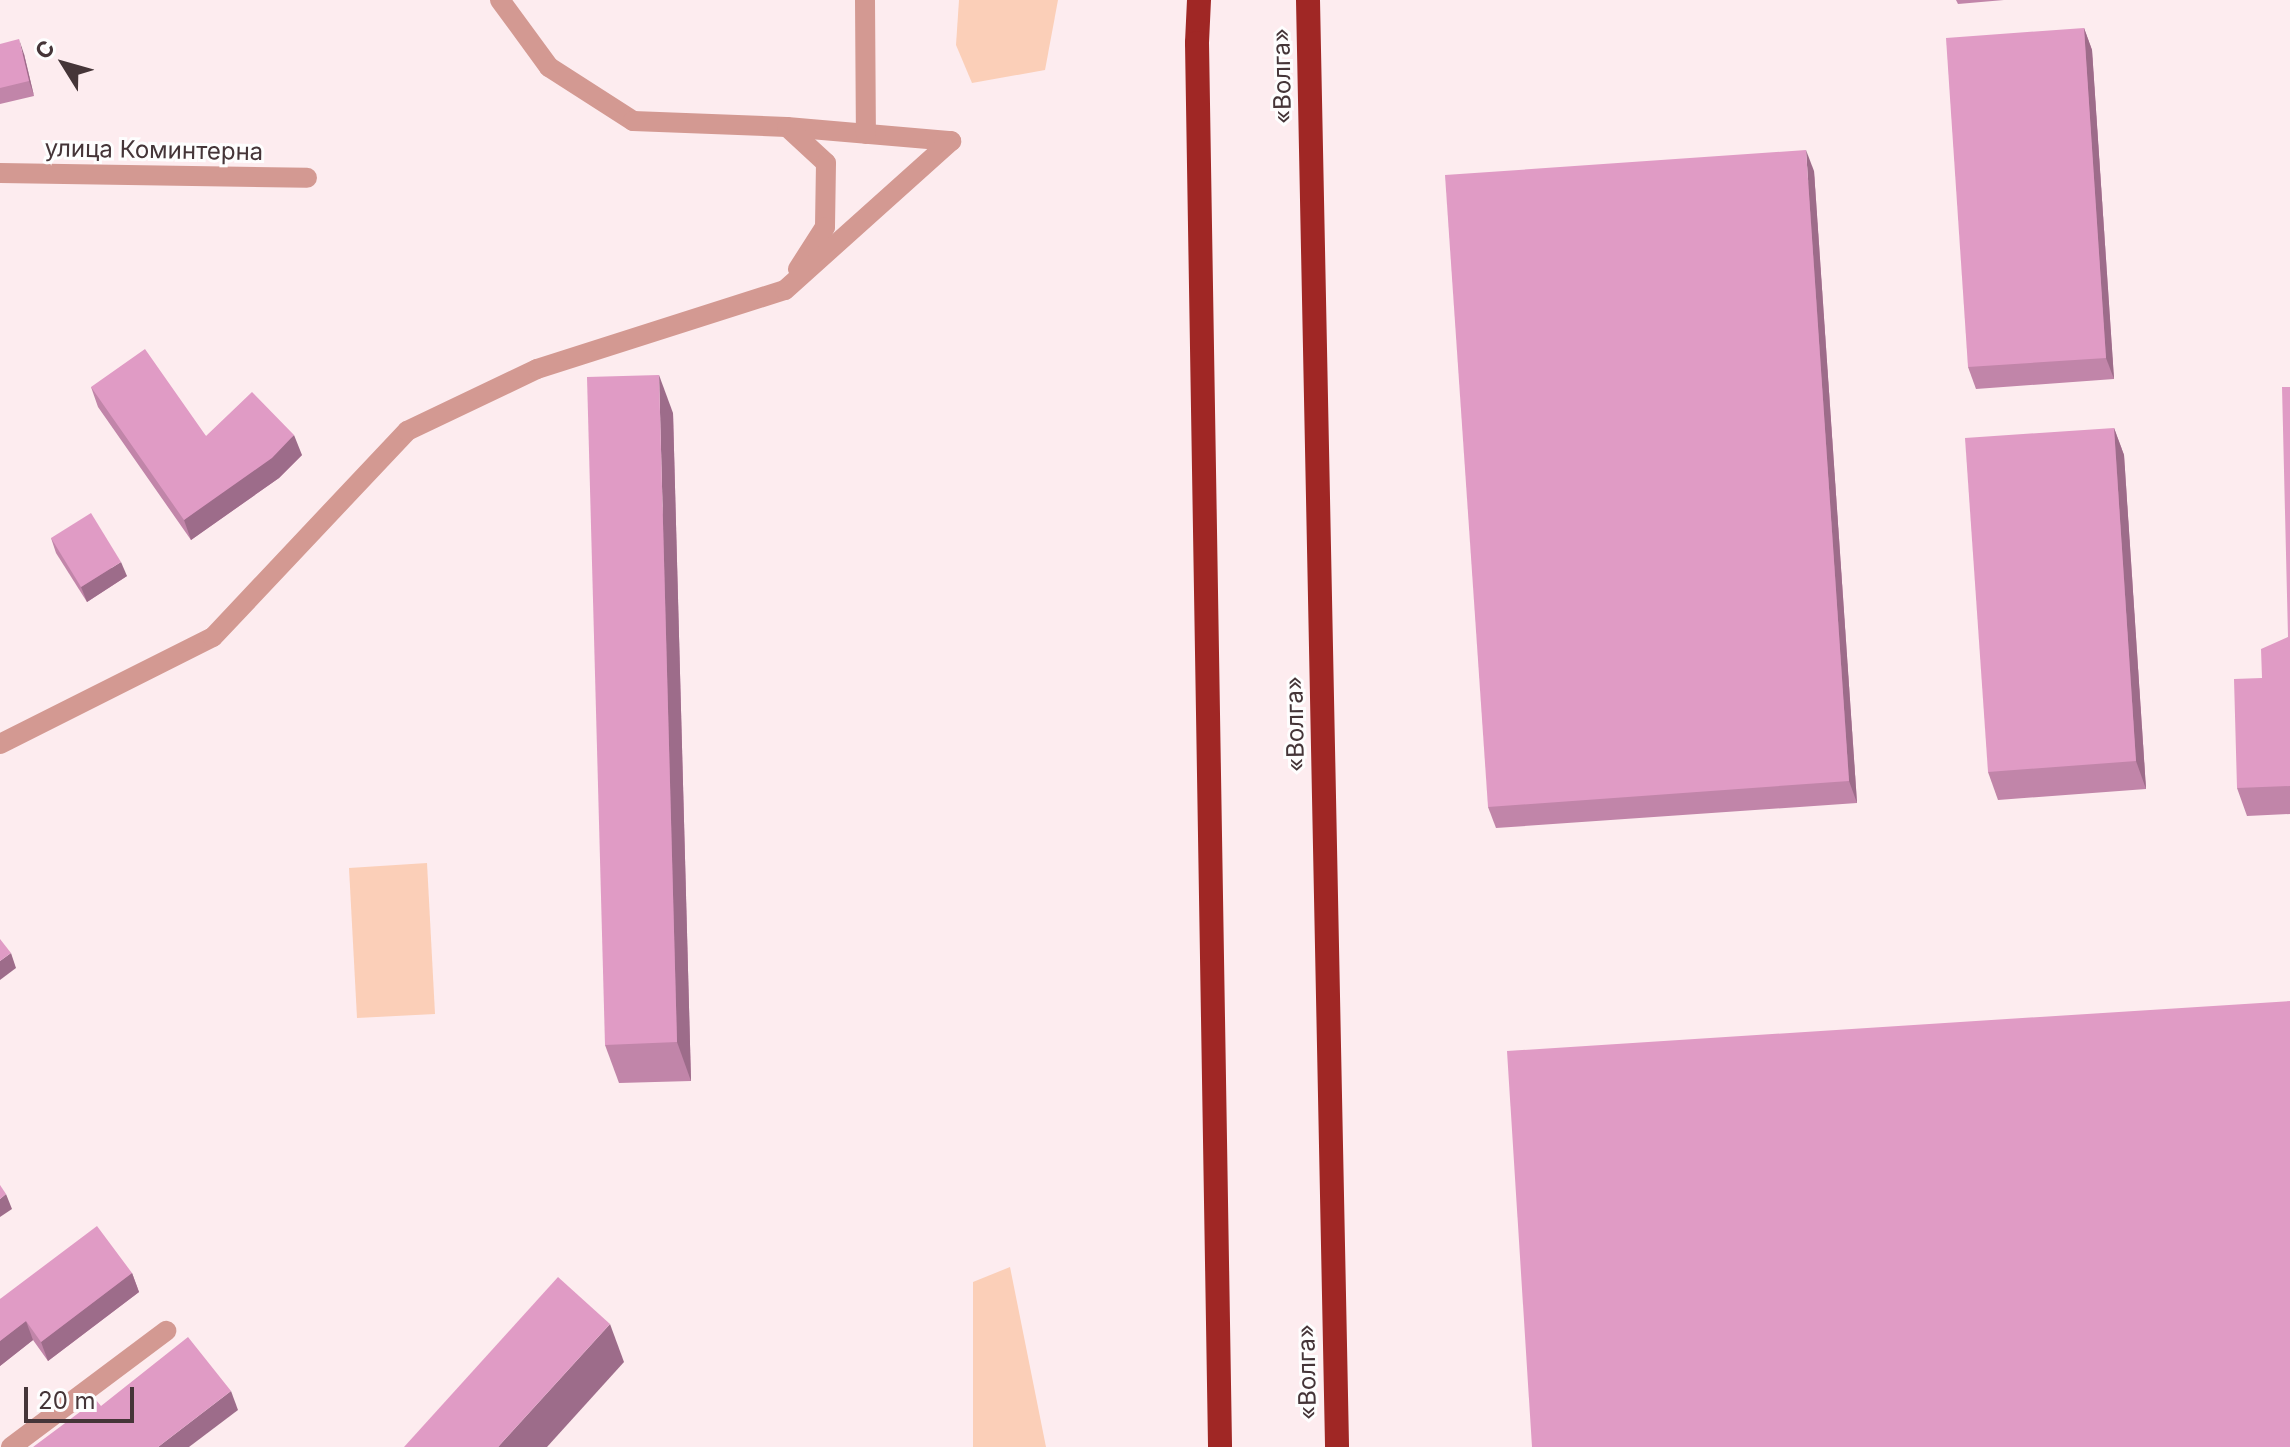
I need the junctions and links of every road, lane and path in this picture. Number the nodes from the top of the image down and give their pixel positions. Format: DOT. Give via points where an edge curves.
graph roads {
  1 [pos="500,0"];
  2 [pos="865,0"];
  3 [pos="1199,0"];
  4 [pos="1308,0"];
  5 [pos="787,127"];
  6 [pos="866,134"];
  7 [pos="0,173"];
  8 [pos="307,178"];
  9 [pos="785,290"];
  10 [pos="0,744"];
  11 [pos="166,1331"];
  12 [pos="11,1447"];
  13 [pos="1220,1447"];
  14 [pos="1337,1447"];
  1 -- 5 [label="street" via="549,67 633,121"];
  2 -- 6 [label="street"];
  3 -- 13 [label="highway"];
  4 -- 14 [label="highway, «Волга»"];
  5 -- 6 [label="street"];
  5 -- 9 [label="street" via="826,163 825,227"];
  6 -- 9 [label="street" via="951,141"];
  7 -- 8 [label="street, улица Коминтерна"];
  9 -- 10 [label="street" via="537,369 407,431 213,637"];
  11 -- 12 [label="street"];
}
